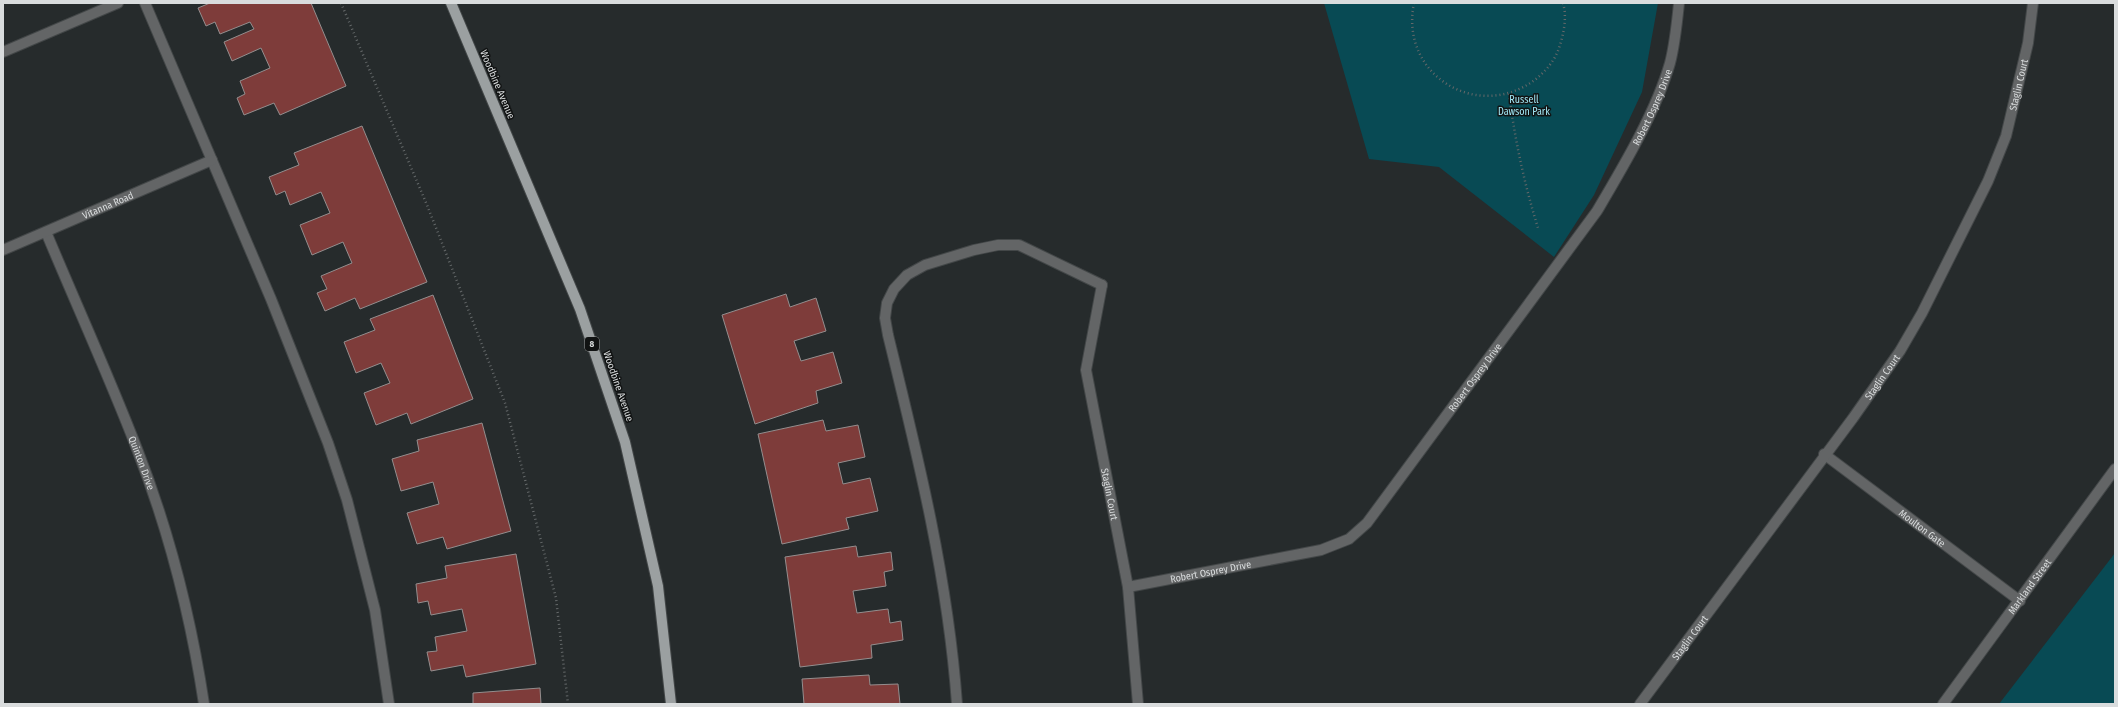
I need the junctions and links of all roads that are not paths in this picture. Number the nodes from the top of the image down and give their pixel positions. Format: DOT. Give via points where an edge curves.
graph roads {
  1 [pos="118,3"];
  2 [pos="145,3"];
  3 [pos="451,3"];
  4 [pos="1679,3"];
  5 [pos="2033,3"];
  6 [pos="3,52"];
  7 [pos="212,160"];
  8 [pos="46,232"];
  9 [pos="3,250"];
  10 [pos="1824,454"];
  11 [pos="2115,469"];
  12 [pos="1128,587"];
  13 [pos="2020,601"];
  14 [pos="204,704"];
  15 [pos="389,704"];
  16 [pos="671,704"];
  17 [pos="957,704"];
  18 [pos="1138,704"];
  19 [pos="1640,704"];
  20 [pos="1943,704"];
  1 -- 6 [label="street"];
  2 -- 7 [label="street"];
  3 -- 16 [label="main road, Woodbine Avenue / 8" via="580,309 625,442 658,586"];
  4 -- 12 [label="street, Robert Osprey Drive" via="1670,64 1657,98 1628,158 1597,211 1367,523 1349,539 1321,550"];
  5 -- 10 [label="street, Staglin Court" via="2028,43 2006,136 1988,181 1922,313 1900,351"];
  7 -- 8 [label="street, Vitanna Road"];
  7 -- 15 [label="street" via="303,377 347,500 375,610"];
  8 -- 9 [label="street, Vitanna Road"];
  8 -- 14 [label="street, Quinton Drive" via="138,450 182,592 196,648"];
  10 -- 13 [label="street, Moulton Gate"];
  10 -- 19 [label="street, Staglin Court"];
  11 -- 13 [label="street, Markland Street"];
  12 -- 17 [label="street, Staglin Court" via="1086,370 1102,285 1019,245 998,245 974,250 925,266 907,275 894,289 887,303 885,318 925,483 939,562"];
  12 -- 18 [label="street, Staglin Court"];
  13 -- 20 [label="street, Markland Street"];
}
